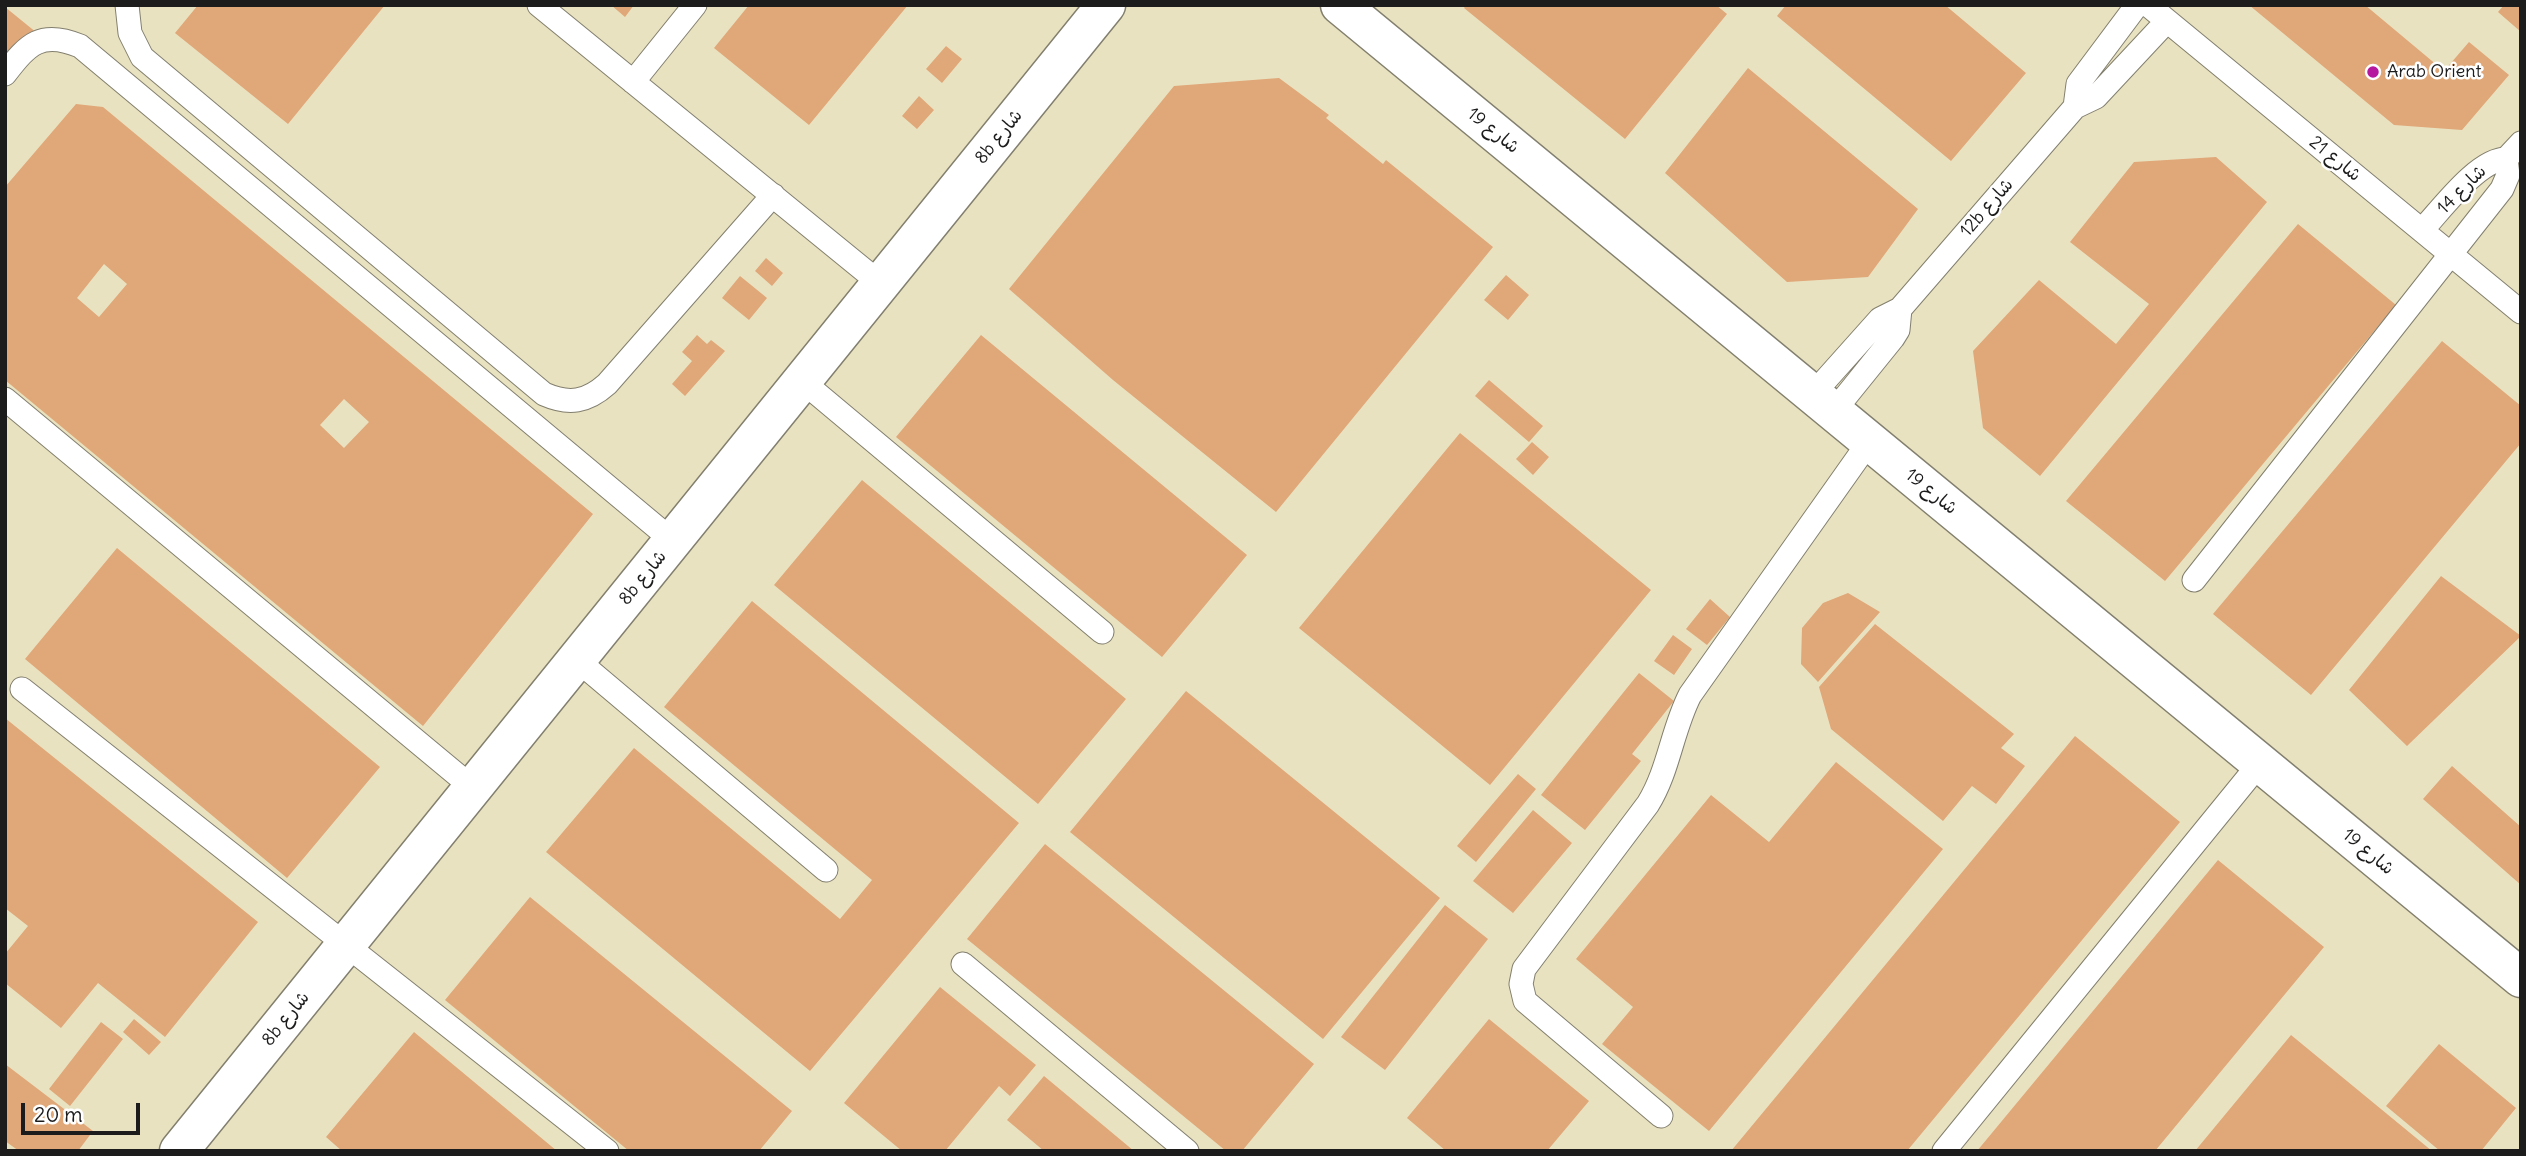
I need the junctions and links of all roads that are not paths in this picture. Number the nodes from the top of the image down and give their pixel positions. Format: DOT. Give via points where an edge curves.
graph roads {
  1 [pos="128,5"];
  2 [pos="539,5"];
  3 [pos="695,5"];
  4 [pos="1106,5"];
  5 [pos="1340,5"];
  6 [pos="2137,5"];
  7 [pos="2148,5"];
  8 [pos="2167,21"];
  9 [pos="5,74"];
  10 [pos="633,82"];
  11 [pos="2075,107"];
  12 [pos="2514,151"];
  13 [pos="773,195"];
  14 [pos="2422,230"];
  15 [pos="2450,253"];
  16 [pos="881,284"];
  17 [pos="2521,312"];
  18 [pos="802,381"];
  19 [pos="5,399"];
  20 [pos="1823,403"];
  21 [pos="1869,442"];
  22 [pos="673,541"];
  23 [pos="2194,580"];
  24 [pos="1102,632"];
  25 [pos="577,660"];
  26 [pos="22,689"];
  27 [pos="2260,763"];
  28 [pos="473,788"];
  29 [pos="825,870"];
  30 [pos="346,945"];
  31 [pos="963,964"];
  32 [pos="2521,978"];
  33 [pos="1661,1116"];
  34 [pos="179,1151"];
  35 [pos="607,1151"];
  36 [pos="1187,1151"];
  37 [pos="1944,1151"];
  1 -- 13 [label="lane" via="130,33 142,57 544,394 559,401 586,399 607,384"];
  2 -- 10 [label="lane"];
  3 -- 10 [label="lane"];
  4 -- 16 [label="street, 8b شارع"];
  5 -- 20 [label="street, شارع 19"];
  6 -- 11 [label="lane, 12b شارع" via="2078,84"];
  7 -- 8 [label="lane, شارع 21"];
  8 -- 11 [label="lane, 12b شارع" via="2096,97"];
  8 -- 14 [label="lane, شارع 21"];
  9 -- 22 [label="lane" via="26,48 38,41 52,38 80,46"];
  10 -- 13 [label="lane"];
  11 -- 20 [label="lane, 12b شارع" via="1900,309 1880,319"];
  12 -- 14 [label="lane, شارع 14" via="2480,169"];
  12 -- 15 [label="lane, شارع 14" via="2502,189"];
  13 -- 16 [label="lane"];
  14 -- 15 [label="lane, شارع 21"];
  15 -- 17 [label="lane, شارع 21"];
  15 -- 23 [label="lane, شارع 14"];
  16 -- 18 [label="street, 8b شارع"];
  18 -- 22 [label="street, 8b شارع"];
  18 -- 24 [label="lane"];
  19 -- 28 [label="lane"];
  20 -- 21 [label="street, شارع 19"];
  21 -- 27 [label="street, شارع 19"];
  21 -- 33 [label="lane" via="1690,695 1674,731 1663,776 1648,804 1524,969 1525,1001"];
  22 -- 25 [label="street, 8b شارع"];
  25 -- 28 [label="street, 8b شارع"];
  25 -- 29 [label="lane"];
  26 -- 30 [label="lane"];
  27 -- 32 [label="street, شارع 19"];
  27 -- 37 [label="lane"];
  28 -- 30 [label="street, 8b شارع"];
  30 -- 34 [label="street, 8b شارع"];
  30 -- 35 [label="lane"];
  31 -- 36 [label="lane"];
}
